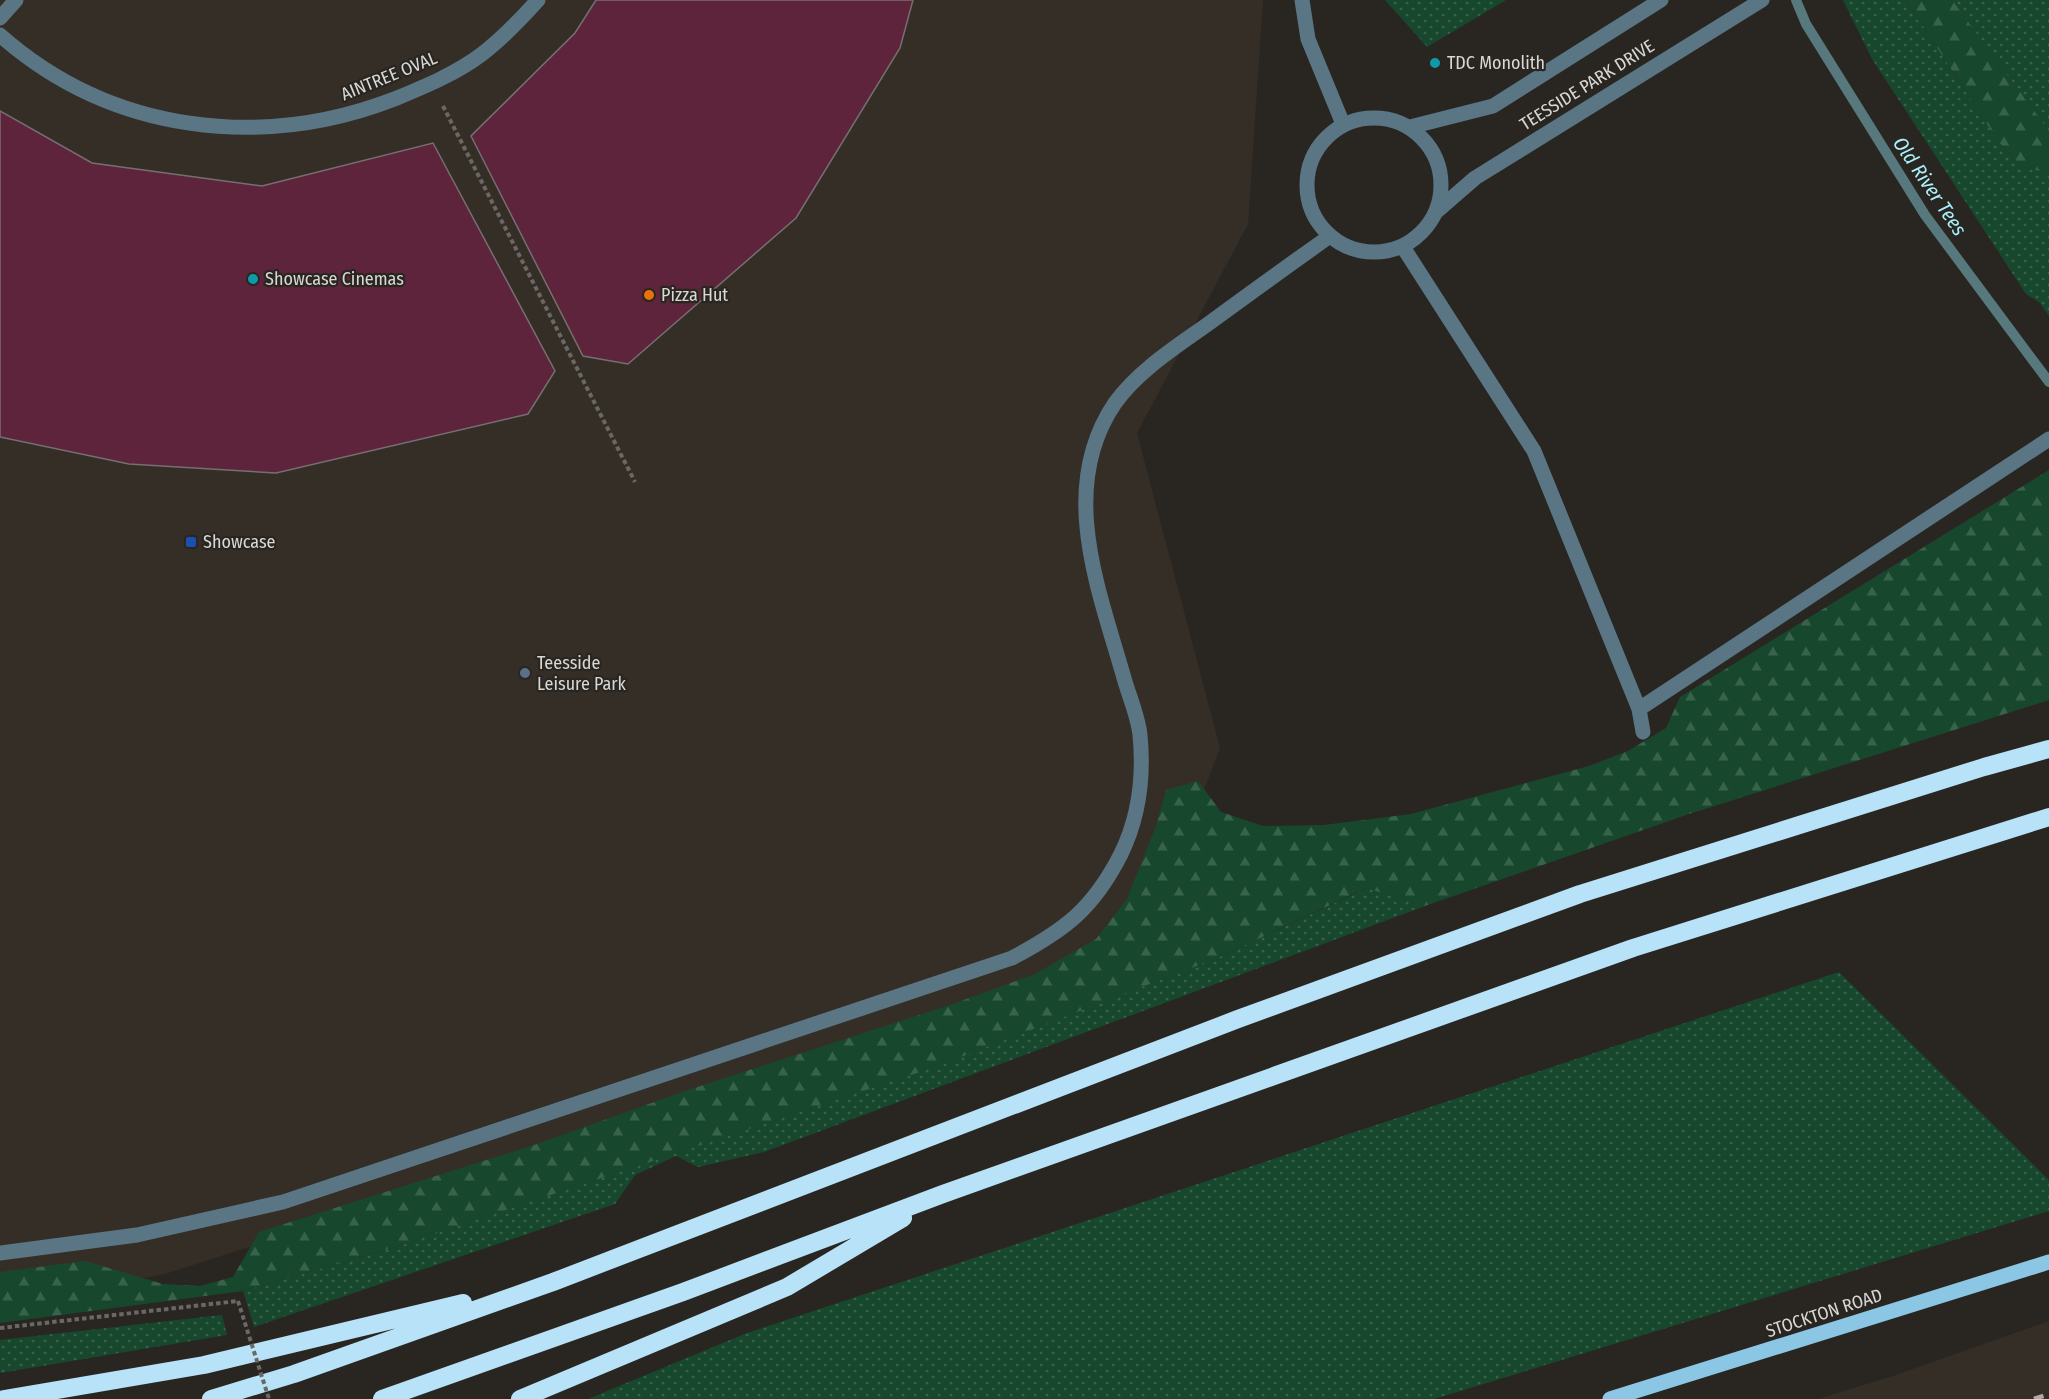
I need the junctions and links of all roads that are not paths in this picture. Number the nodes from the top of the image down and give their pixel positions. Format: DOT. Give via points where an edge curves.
graph roads {
  1 [pos="16,0"];
  2 [pos="537,0"];
  3 [pos="1302,0"];
  4 [pos="1661,0"];
  5 [pos="1762,0"];
  6 [pos="0,18"];
  7 [pos="0,35"];
  8 [pos="1343,124"];
  9 [pos="1410,127"];
  10 [pos="1437,211"];
  11 [pos="1330,236"];
  12 [pos="1403,246"];
  13 [pos="2049,439"];
  14 [pos="1639,709"];
  15 [pos="1643,732"];
  16 [pos="2049,739"];
  17 [pos="2049,749"];
  18 [pos="1984,766"];
  19 [pos="2049,817"];
  20 [pos="2049,830"];
  21 [pos="1970,842"];
  22 [pos="944,1194"];
  23 [pos="0,1253"];
  24 [pos="2049,1262"];
  25 [pos="553,1282"];
  26 [pos="4,1399"];
  27 [pos="211,1399"];
  28 [pos="382,1399"];
  29 [pos="520,1399"];
  30 [pos="1610,1399"];
  1 -- 6 [label="street"];
  2 -- 7 [label="street, AINTREE OVAL" via="481,56 432,84 362,111 310,124 252,129 186,123 131,110 47,71"];
  3 -- 8 [label="street" via="1308,39"];
  4 -- 9 [label="street, TEESSIDE PARK DRIVE" via="1493,106"];
  5 -- 10 [label="street, TEESSIDE PARK DRIVE" via="1475,178"];
  8 -- 9 [label="street" via="1365,118 1388,119"];
  8 -- 11 [label="street" via="1323,141 1310,164 1307,190 1314,216"];
  9 -- 10 [label="street" via="1432,149 1442,179"];
  10 -- 12 [label="street" via="1423,231"];
  11 -- 12 [label="street" via="1352,249 1378,253"];
  11 -- 23 [label="street" via="1153,363 1116,403 1090,458 1085,484 1088,541 1140,733 1141,790 1114,869 1073,921 1012,958 283,1202 137,1234"];
  12 -- 14 [label="street" via="1534,452"];
  13 -- 14 [label="street"];
  14 -- 15 [label="street"];
  16 -- 18 [label="highway"];
  17 -- 18 [label="highway"];
  18 -- 25 [label="highway" via="1580,894 1238,1019"];
  19 -- 21 [label="highway"];
  20 -- 21 [label="highway"];
  21 -- 22 [label="highway" via="1633,948"];
  22 -- 28 [label="highway"];
  22 -- 29 [label="highway" via="787,1287"];
  24 -- 30 [label="main road, STOCKTON ROAD"];
  25 -- 26 [label="highway" via="204,1365"];
  25 -- 27 [label="highway" via="294,1374"];
}
